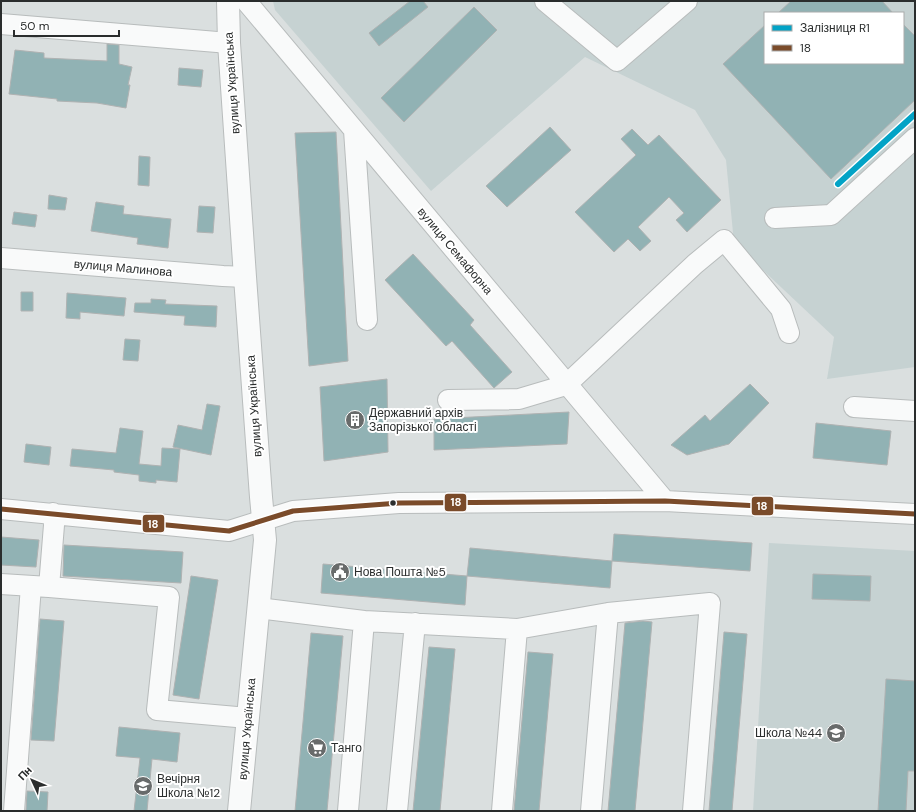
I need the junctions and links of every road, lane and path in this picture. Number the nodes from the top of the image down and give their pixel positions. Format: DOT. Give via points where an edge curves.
graph roads {
  1 [pos="228,1"];
  2 [pos="246,1"];
  3 [pos="545,1"];
  4 [pos="687,1"];
  5 [pos="1,24"];
  6 [pos="229,43"];
  7 [pos="354,130"];
  8 [pos="915,138"];
  9 [pos="775,218"];
  10 [pos="1,258"];
  11 [pos="245,277"];
  12 [pos="367,320"];
  13 [pos="790,333"];
  14 [pos="566,385"];
  15 [pos="448,400"];
  16 [pos="854,406"];
  17 [pos="915,411"];
  18 [pos="665,501"];
  19 [pos="1,508"];
  20 [pos="53,513"];
  21 [pos="915,514"];
  22 [pos="264,520"];
  23 [pos="1,584"];
  24 [pos="40,587"];
  25 [pos="258,608"];
  26 [pos="608,613"];
  27 [pos="364,621"];
  28 [pos="416,623"];
  29 [pos="517,628"];
  30 [pos="248,718"];
  31 [pos="14,811"];
  32 [pos="239,811"];
  33 [pos="348,811"];
  34 [pos="397,811"];
  35 [pos="502,811"];
  36 [pos="591,811"];
  37 [pos="693,811"];
  1 -- 6 [label="main road, вулиця Українська"];
  2 -- 7 [label="street, вулиця Семафорна"];
  3 -- 4 [label="street" via="617,61"];
  5 -- 6 [label="street"];
  6 -- 11 [label="main road, вулиця Українська"];
  7 -- 12 [label="street"];
  7 -- 14 [label="street, вулиця Семафорна"];
  8 -- 9 [label="street" via="831,215"];
  10 -- 11 [label="street, вулиця Малинова"];
  11 -- 22 [label="main road, вулиця Українська"];
  13 -- 14 [label="street" via="781,310 724,240"];
  14 -- 15 [label="street" via="519,399"];
  14 -- 18 [label="street, вулиця Семафорна"];
  16 -- 17 [label="street"];
  18 -- 21 [label="street"];
  18 -- 22 [label="street" via="399,503 293,511"];
  19 -- 20 [label="street"];
  20 -- 22 [label="street" via="229,531"];
  20 -- 24 [label="street" via="54,524"];
  22 -- 25 [label="main road, вулиця Українська" via="265,540"];
  23 -- 24 [label="street"];
  24 -- 30 [label="street" via="169,597 157,710"];
  24 -- 31 [label="street"];
  25 -- 27 [label="street"];
  25 -- 30 [label="main road, вулиця Українська"];
  26 -- 29 [label="street"];
  26 -- 36 [label="street"];
  26 -- 37 [label="street" via="710,602"];
  27 -- 28 [label="street"];
  27 -- 33 [label="street"];
  28 -- 29 [label="street"];
  28 -- 34 [label="street"];
  29 -- 35 [label="street"];
  30 -- 32 [label="main road, вулиця Українська"];
}
